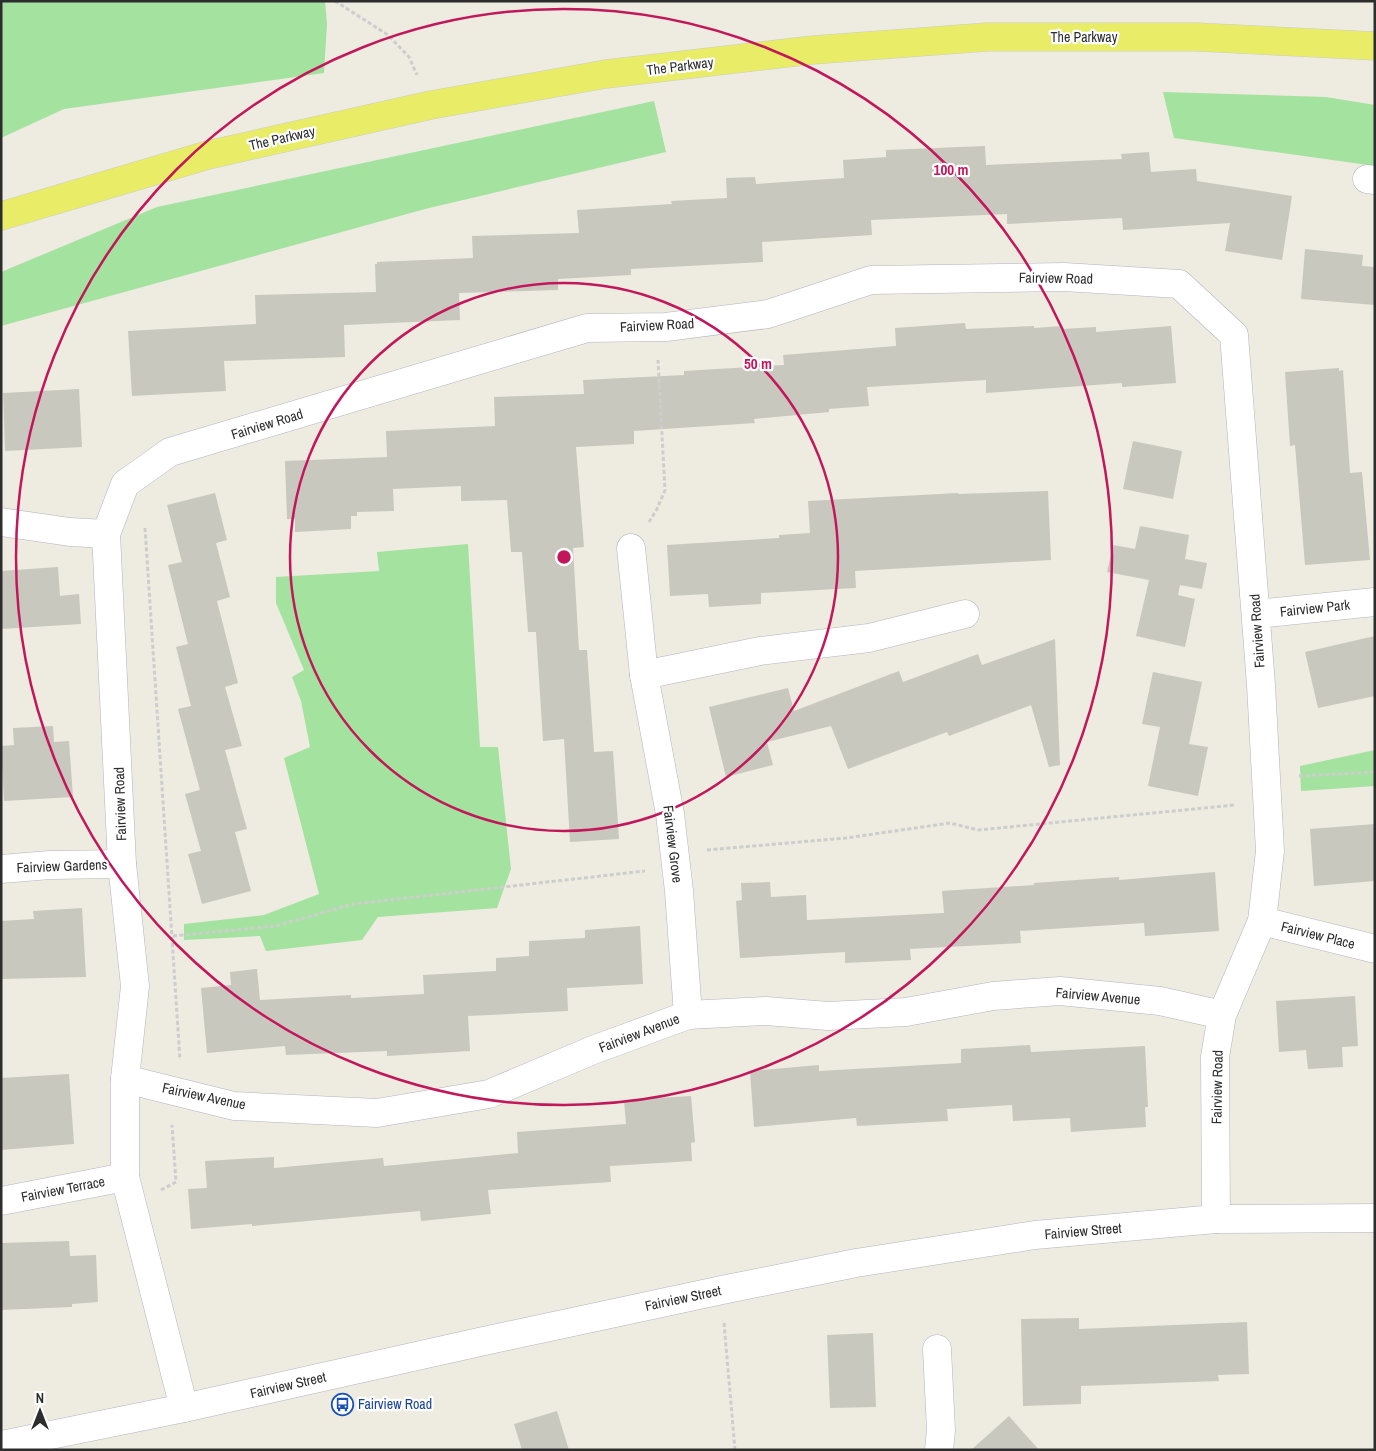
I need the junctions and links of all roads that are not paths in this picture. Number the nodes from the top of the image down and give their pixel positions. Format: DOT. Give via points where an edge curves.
graph roads {
  1 [pos="1375,46"];
  2 [pos="1,216"];
  3 [pos="1,522"];
  4 [pos="106,534"];
  5 [pos="631,548"];
  6 [pos="1375,602"];
  7 [pos="965,614"];
  8 [pos="1256,614"];
  9 [pos="644,675"];
  10 [pos="122,864"];
  11 [pos="1,869"];
  12 [pos="1262,921"];
  13 [pos="1375,949"];
  14 [pos="688,1014"];
  15 [pos="1222,1015"];
  16 [pos="125,1078"];
  17 [pos="125,1177"];
  18 [pos="1,1201"];
  19 [pos="1375,1218"];
  20 [pos="1216,1219"];
  21 [pos="937,1349"];
  22 [pos="184,1408"];
  23 [pos="1,1445"];
  24 [pos="939,1450"];
  1 -- 2 [label="main road, The Parkway" via="1197,37 987,37 813,50 606,74 431,105 208,155"];
  3 -- 4 [label="street"];
  4 -- 8 [label="street, Fairview Road" via="125,484 170,452 587,328 656,327 768,314 871,280 1064,277 1179,284 1234,335"];
  4 -- 10 [label="street, Fairview Road"];
  5 -- 9 [label="street, Fairview Grove"];
  6 -- 8 [label="street, Fairview Park"];
  7 -- 9 [label="street" via="869,638 760,650"];
  8 -- 12 [label="street, Fairview Road" via="1270,850"];
  9 -- 14 [label="street, Fairview Grove" via="670,814"];
  10 -- 11 [label="street, Fairview Gardens" via="50,864"];
  10 -- 16 [label="street, Fairview Road" via="135,986"];
  12 -- 13 [label="street, Fairview Place"];
  12 -- 15 [label="street, Fairview Road"];
  14 -- 15 [label="street, Fairview Avenue" via="766,1012 828,1016 906,1012 993,996 1060,991 1160,1001"];
  14 -- 16 [label="street, Fairview Avenue" via="489,1094 377,1113 234,1106"];
  15 -- 20 [label="street, Fairview Road" via="1215,1057"];
  16 -- 17 [label="street, Fairview Road"];
  17 -- 18 [label="street, Fairview Terrace"];
  17 -- 22 [label="street, Fairview Road"];
  19 -- 20 [label="street, Fairview Street"];
  20 -- 22 [label="street, Fairview Street" via="1035,1235 856,1263"];
  21 -- 24 [label="street"];
  22 -- 23 [label="street, Fairview Street"];
}
